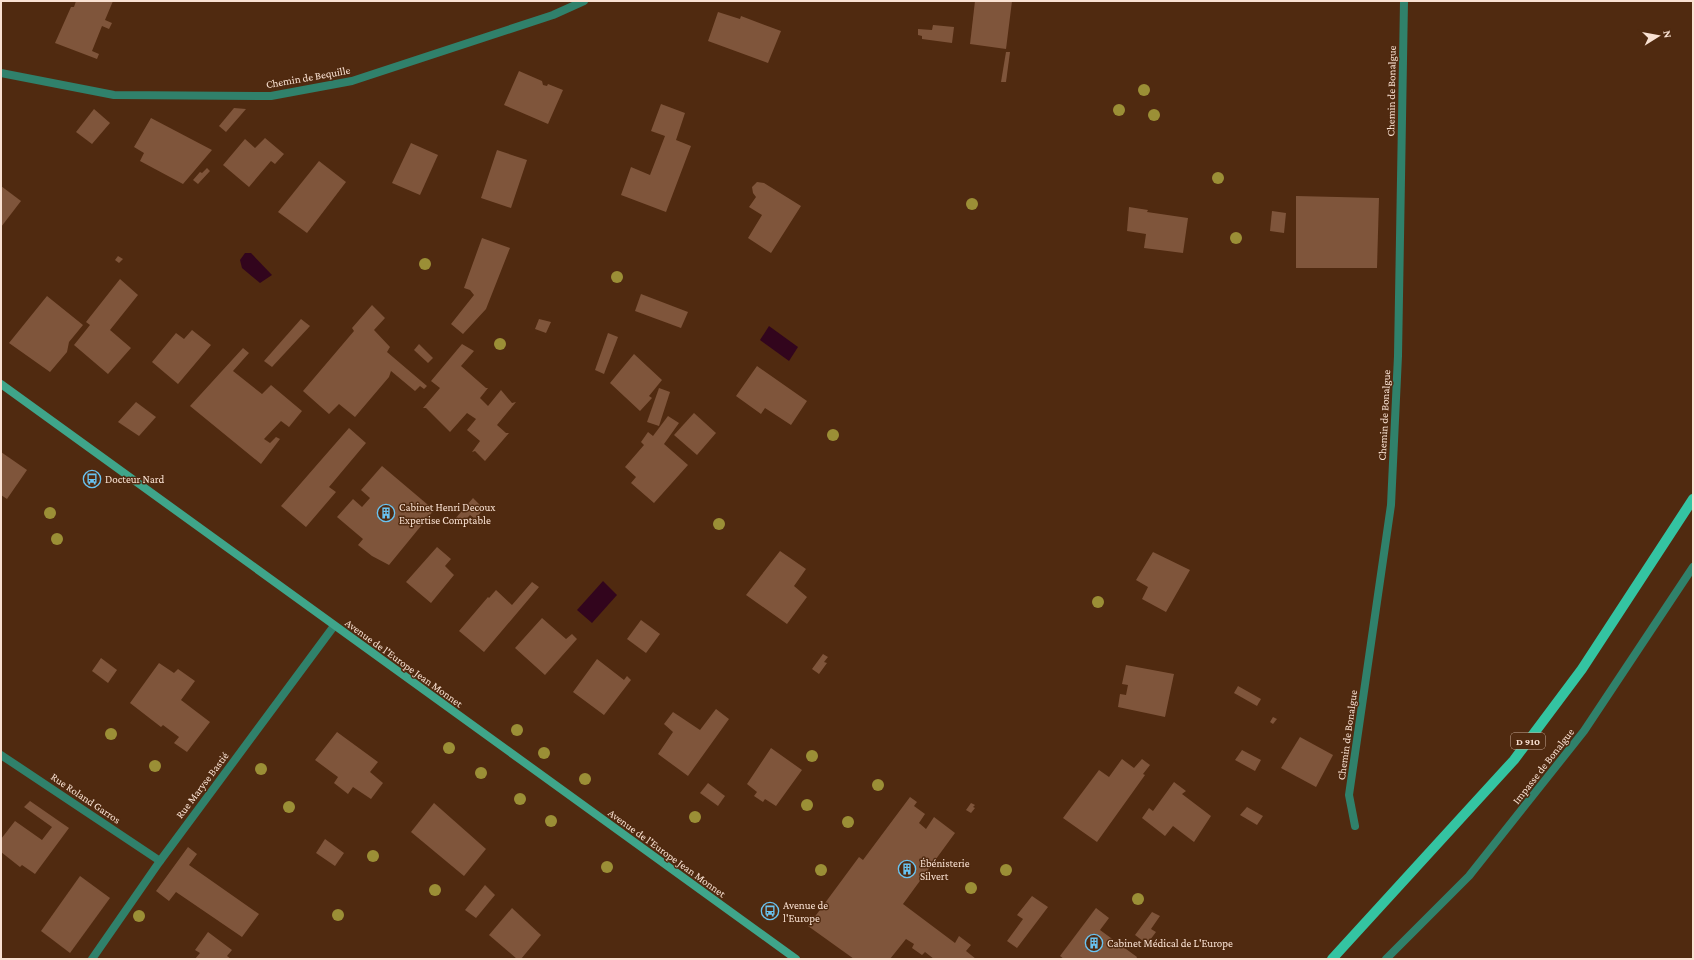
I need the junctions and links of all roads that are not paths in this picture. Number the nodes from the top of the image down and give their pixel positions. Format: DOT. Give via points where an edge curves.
graph roads {
  1 [pos="584,1"];
  2 [pos="1404,1"];
  3 [pos="1,73"];
  4 [pos="1,384"];
  5 [pos="1693,499"];
  6 [pos="1693,566"];
  7 [pos="334,626"];
  8 [pos="1,755"];
  9 [pos="1355,826"];
  10 [pos="160,861"];
  11 [pos="92,959"];
  12 [pos="796,959"];
  13 [pos="1332,959"];
  14 [pos="1386,959"];
  1 -- 3 [label="street, Chemin de Bequille" via="553,16 352,81 271,96 114,95"];
  2 -- 9 [label="street, Chemin de Bonalgue" via="1398,356 1391,505 1349,795"];
  4 -- 7 [label="main road, Avenue de l'Europe Jean Monnet"];
  5 -- 13 [label="main road, D 910" via="1582,668 1514,760"];
  6 -- 14 [label="street, Impasse de Bonalgue" via="1584,731 1469,876"];
  7 -- 10 [label="street, Rue Maryse Bastié"];
  7 -- 12 [label="main road, Avenue de l'Europe Jean Monnet"];
  8 -- 10 [label="street, Rue Roland Garros"];
  10 -- 11 [label="street, Rue Maryse Bastié"];
}
